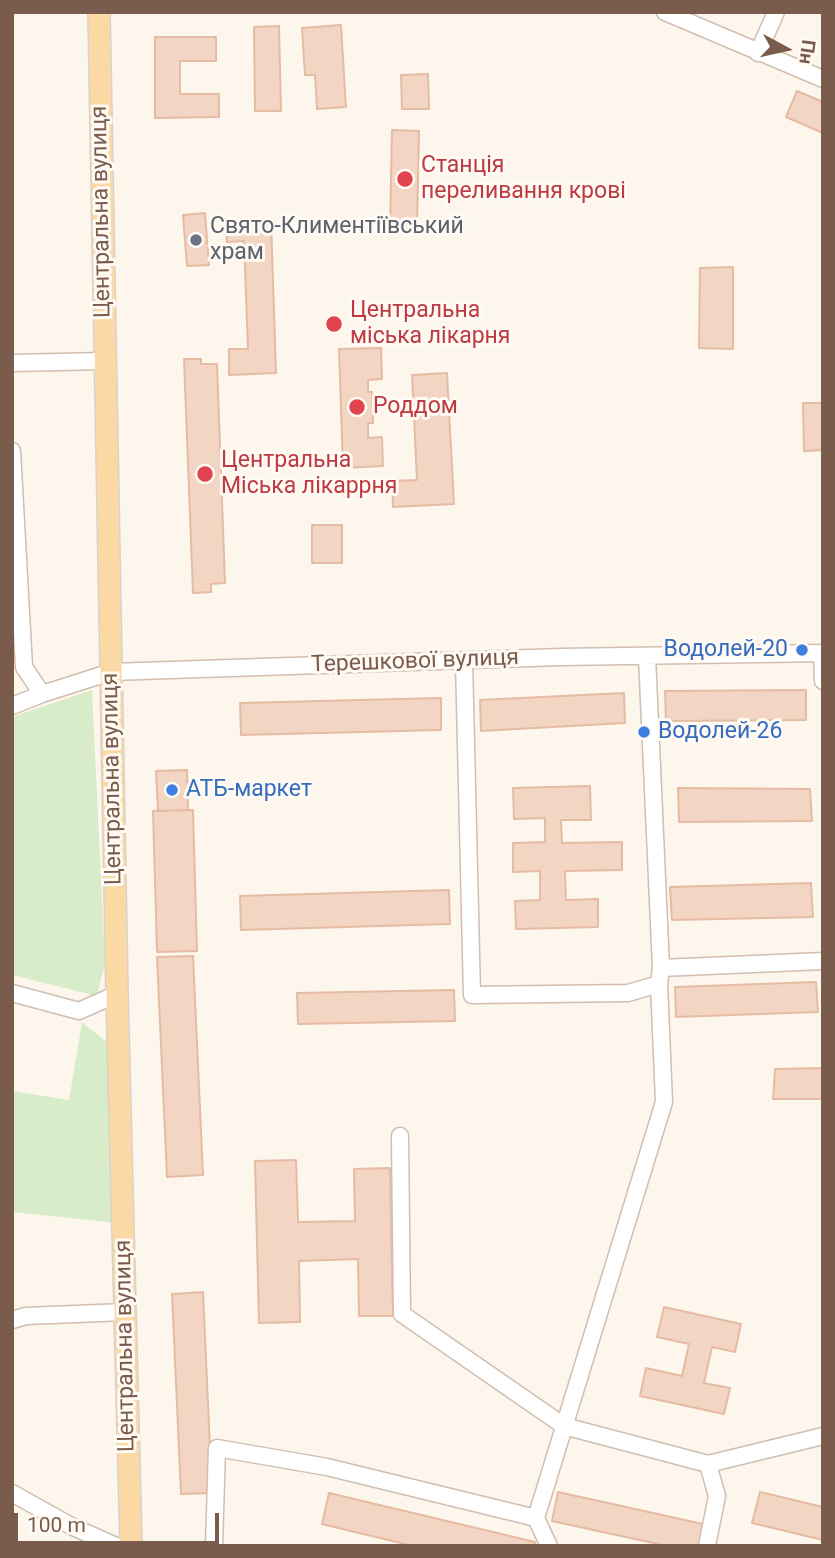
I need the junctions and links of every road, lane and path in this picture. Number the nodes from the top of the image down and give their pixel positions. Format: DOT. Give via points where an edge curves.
graph roads {
  1 [pos="99,12"];
  2 [pos="665,12"];
  3 [pos="776,12"];
  4 [pos="758,52"];
  5 [pos="823,79"];
  6 [pos="104,361"];
  7 [pos="12,363"];
  8 [pos="12,451"];
  9 [pos="822,653"];
  10 [pos="647,656"];
  11 [pos="464,661"];
  12 [pos="111,672"];
  13 [pos="823,681"];
  14 [pos="42,694"];
  15 [pos="12,706"];
  16 [pos="823,961"];
  17 [pos="660,976"];
  18 [pos="12,993"];
  19 [pos="117,994"];
  20 [pos="400,1136"];
  21 [pos="125,1312"];
  22 [pos="12,1320"];
  23 [pos="564,1426"];
  24 [pos="823,1436"];
  25 [pos="708,1464"];
  26 [pos="12,1493"];
  27 [pos="536,1518"];
  28 [pos="217,1545"];
  29 [pos="116,1546"];
  30 [pos="131,1546"];
  31 [pos="549,1546"];
  32 [pos="707,1546"];
  1 -- 6 [label="main road, Центральна вулиця"];
  2 -- 4 [label="street"];
  3 -- 4 [label="street"];
  4 -- 5 [label="street"];
  6 -- 7 [label="street"];
  6 -- 12 [label="main road, Центральна вулиця"];
  8 -- 14 [label="street" via="24,667"];
  9 -- 10 [label="street, Терешкової вулиця"];
  9 -- 13 [label="street"];
  10 -- 11 [label="street, Терешкової вулиця"];
  10 -- 17 [label="street"];
  11 -- 12 [label="street, Терешкової вулиця"];
  11 -- 17 [label="street" via="472,995 628,993"];
  12 -- 14 [label="street, Терешкової вулиця"];
  12 -- 19 [label="main road, Центральна вулиця"];
  14 -- 15 [label="street, Терешкової вулиця"];
  16 -- 17 [label="street"];
  17 -- 23 [label="street" via="664,1102"];
  18 -- 19 [label="street" via="79,1011"];
  19 -- 21 [label="main road, Центральна вулиця"];
  20 -- 23 [label="street" via="402,1314"];
  21 -- 22 [label="street"];
  21 -- 30 [label="main road, Центральна вулиця"];
  23 -- 25 [label="street"];
  23 -- 27 [label="street"];
  24 -- 25 [label="street"];
  25 -- 32 [label="street" via="717,1496"];
  26 -- 29 [label="street"];
  27 -- 28 [label="street" via="327,1467 216,1448"];
  27 -- 31 [label="street"];
}
